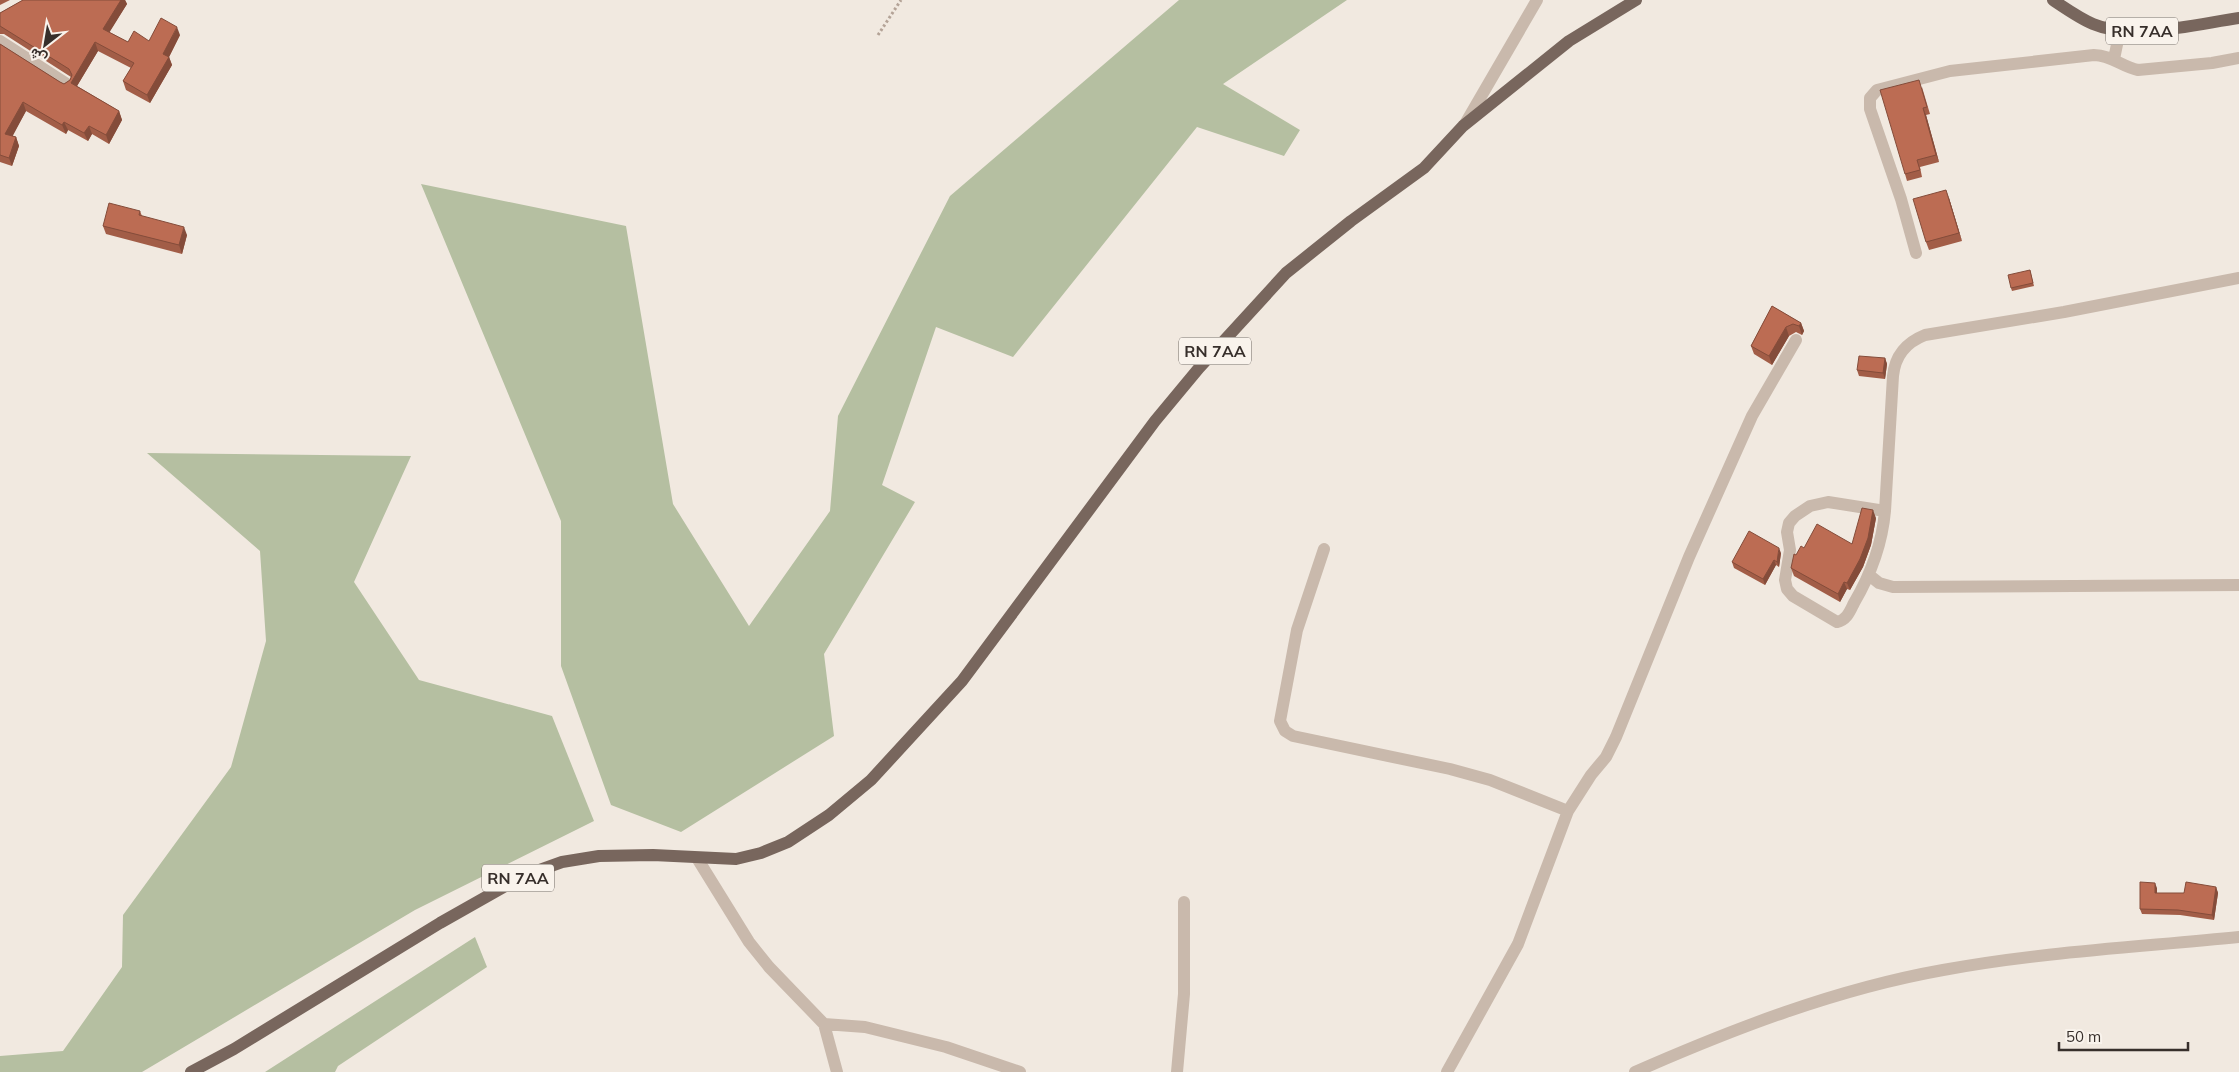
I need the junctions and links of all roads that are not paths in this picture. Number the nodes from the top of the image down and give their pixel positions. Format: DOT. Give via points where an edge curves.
graph roads {
  1 [pos="1536,0"];
  2 [pos="1636,0"];
  3 [pos="2052,0"];
  4 [pos="2239,18"];
  5 [pos="2120,30"];
  6 [pos="0,41"];
  7 [pos="2239,58"];
  8 [pos="2114,59"];
  9 [pos="67,84"];
  10 [pos="1464,126"];
  11 [pos="1916,253"];
  12 [pos="2239,278"];
  13 [pos="1796,340"];
  14 [pos="1884,512"];
  15 [pos="1324,549"];
  16 [pos="1869,576"];
  17 [pos="2239,585"];
  18 [pos="1568,811"];
  19 [pos="697,858"];
  20 [pos="1184,902"];
  21 [pos="2239,938"];
  22 [pos="824,1024"];
  23 [pos="993,1068"];
  24 [pos="191,1072"];
  25 [pos="837,1072"];
  26 [pos="1020,1072"];
  27 [pos="1178,1072"];
  28 [pos="1447,1072"];
  29 [pos="1635,1072"];
  1 -- 10 [label="street"];
  2 -- 10 [label="main road, RN 7AA" via="1569,41"];
  3 -- 5 [label="main road, RN 7AA" via="2093,25"];
  4 -- 5 [label="main road, RN 7AA" via="2142,31"];
  5 -- 8 [label="street"];
  6 -- 9 [label="street"];
  7 -- 8 [label="street" via="2138,70"];
  8 -- 11 [label="street" via="2094,56 1950,71 1882,88 1873,94 1870,109"];
  10 -- 19 [label="main road, RN 7AA" via="1424,168 1286,273 1206,361 1155,421 962,681 870,780 830,814 788,842 736,859"];
  12 -- 14 [label="street" via="1925,335 1909,343 1894,366"];
  13 -- 18 [label="street" via="1752,416 1688,557 1616,737"];
  14 -- 16 [label="street" via="1882,536"];
  14 -- 16 [label="street" via="1838,502 1819,503 1795,516 1788,528 1787,589 1833,620 1841,621 1846,617"];
  15 -- 18 [label="street" via="1291,656 1280,721 1284,731 1302,738 1490,780"];
  16 -- 17 [label="street" via="1893,587"];
  18 -- 28 [label="street" via="1518,944"];
  19 -- 22 [label="street" via="749,942"];
  19 -- 24 [label="main road, RN 7AA" via="599,856 562,862 523,876"];
  20 -- 27 [label="street" via="1184,994"];
  21 -- 29 [label="street" via="2038,956 1895,980 1758,1022"];
  22 -- 23 [label="street" via="865,1027 946,1047"];
  22 -- 25 [label="street"];
  23 -- 26 [label="street"];
}
